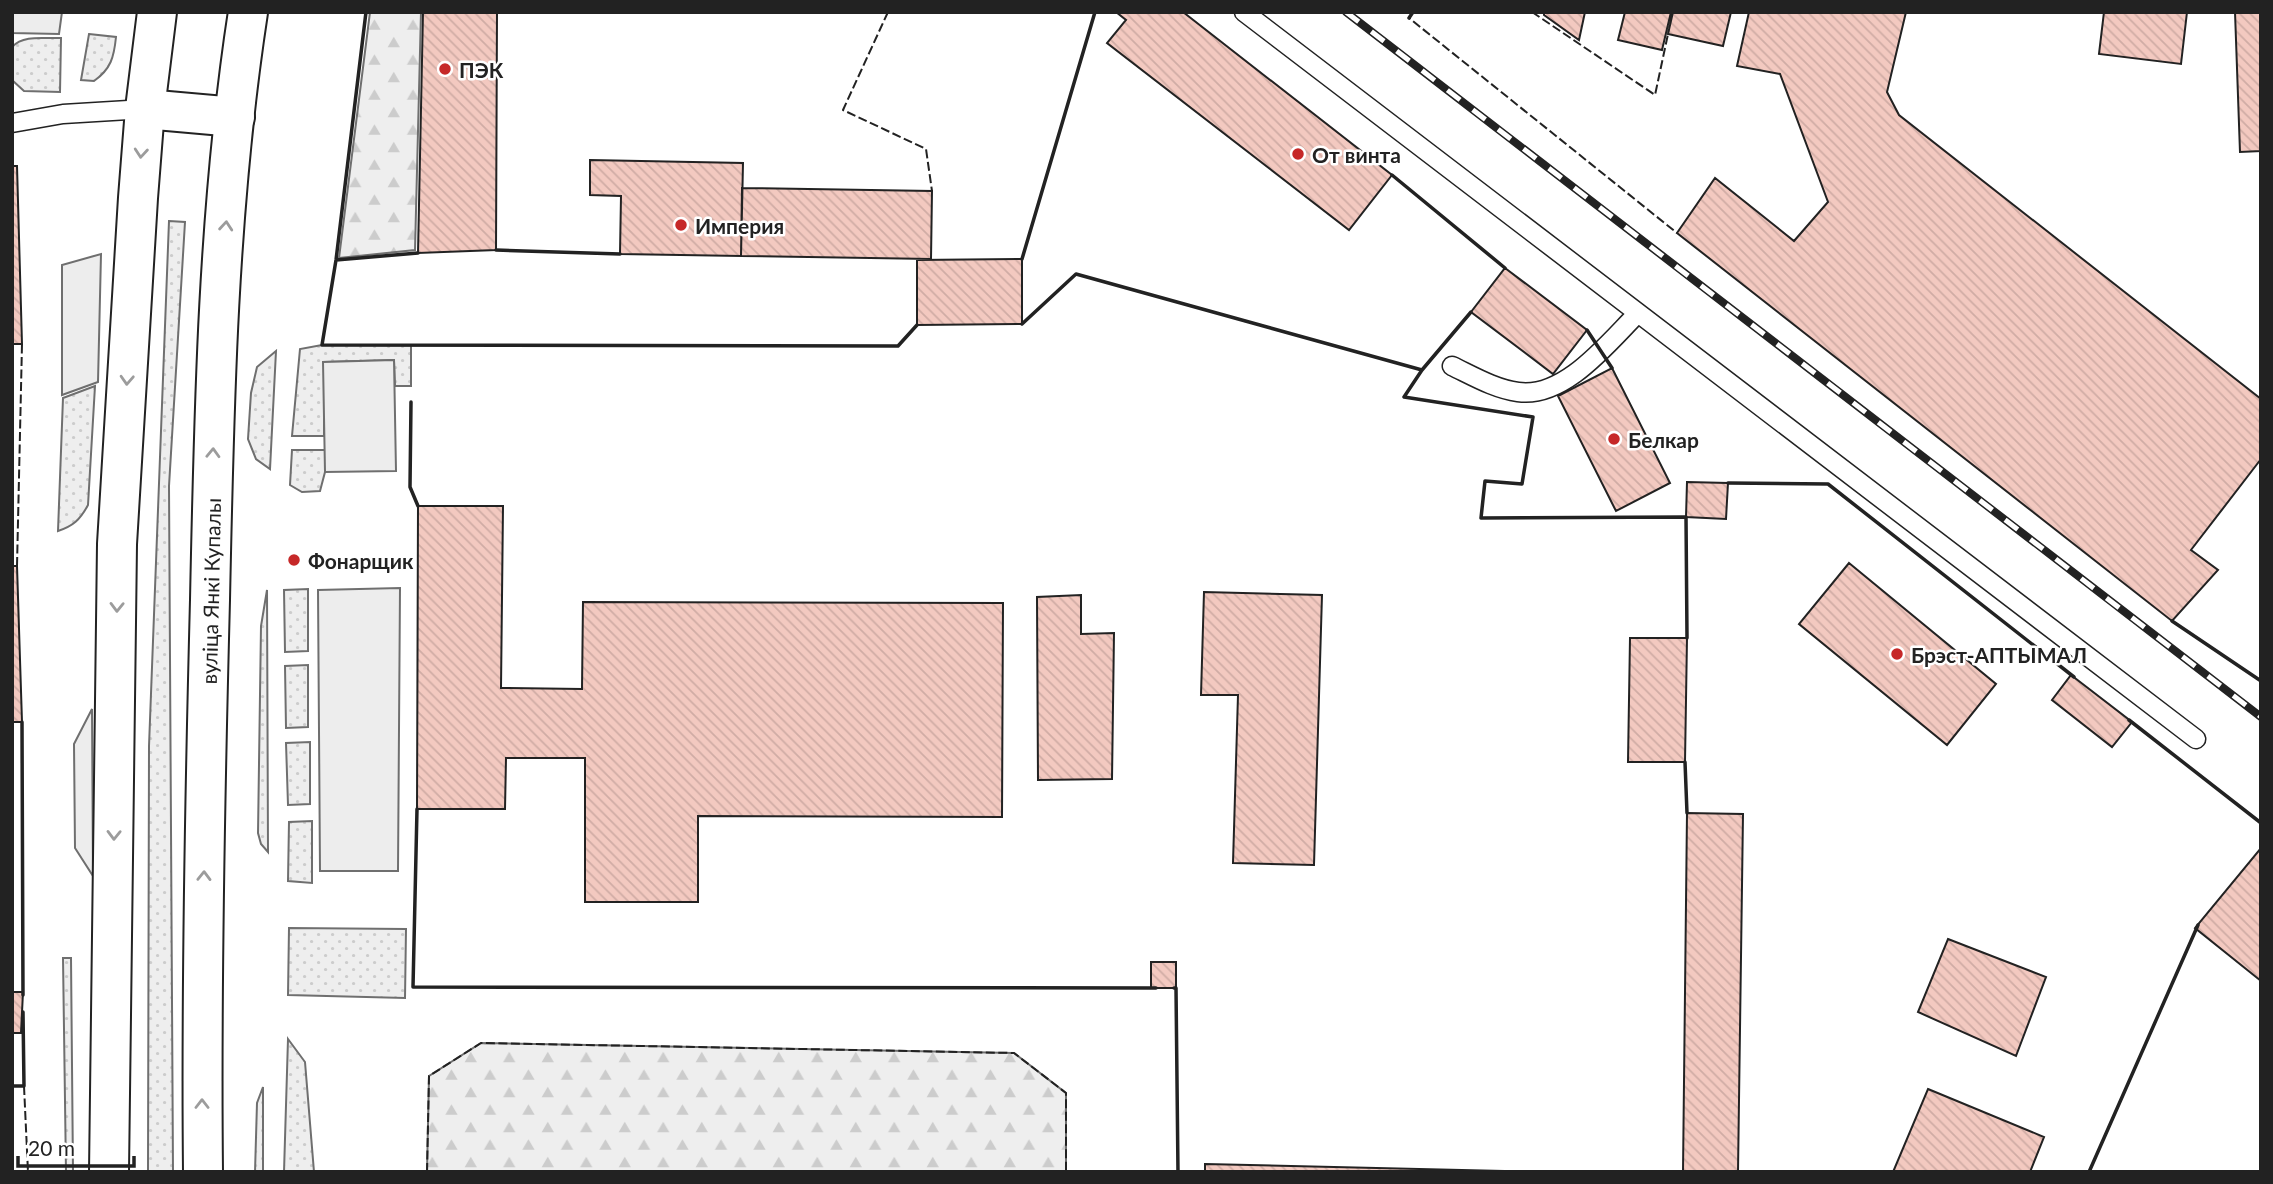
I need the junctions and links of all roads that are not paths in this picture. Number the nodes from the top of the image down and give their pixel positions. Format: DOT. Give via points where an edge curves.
graph roads {
  1 [pos="157,12"];
  2 [pos="248,12"];
  3 [pos="1244,12"];
  4 [pos="145,109"];
  5 [pos="235,117"];
  6 [pos="12,122"];
  7 [pos="1637,314"];
  8 [pos="1452,366"];
  9 [pos="2196,739"];
  10 [pos="109,1172"];
  11 [pos="203,1172"];
  1 -- 4 [label="main road"];
  2 -- 5 [label="main road, вуліца Янкі Купалы"];
  3 -- 7 [label="lane"];
  4 -- 5 [label="main road"];
  4 -- 6 [label="lane"];
  4 -- 10 [label="main road, one-way" via="117,544"];
  11 -- 5 [label="main road, вуліца Янкі Купалы, one-way" via="203,904 217,322"];
  7 -- 8 [label="lane" via="1567,380 1543,390 1517,392"];
  7 -- 9 [label="lane"];
}
